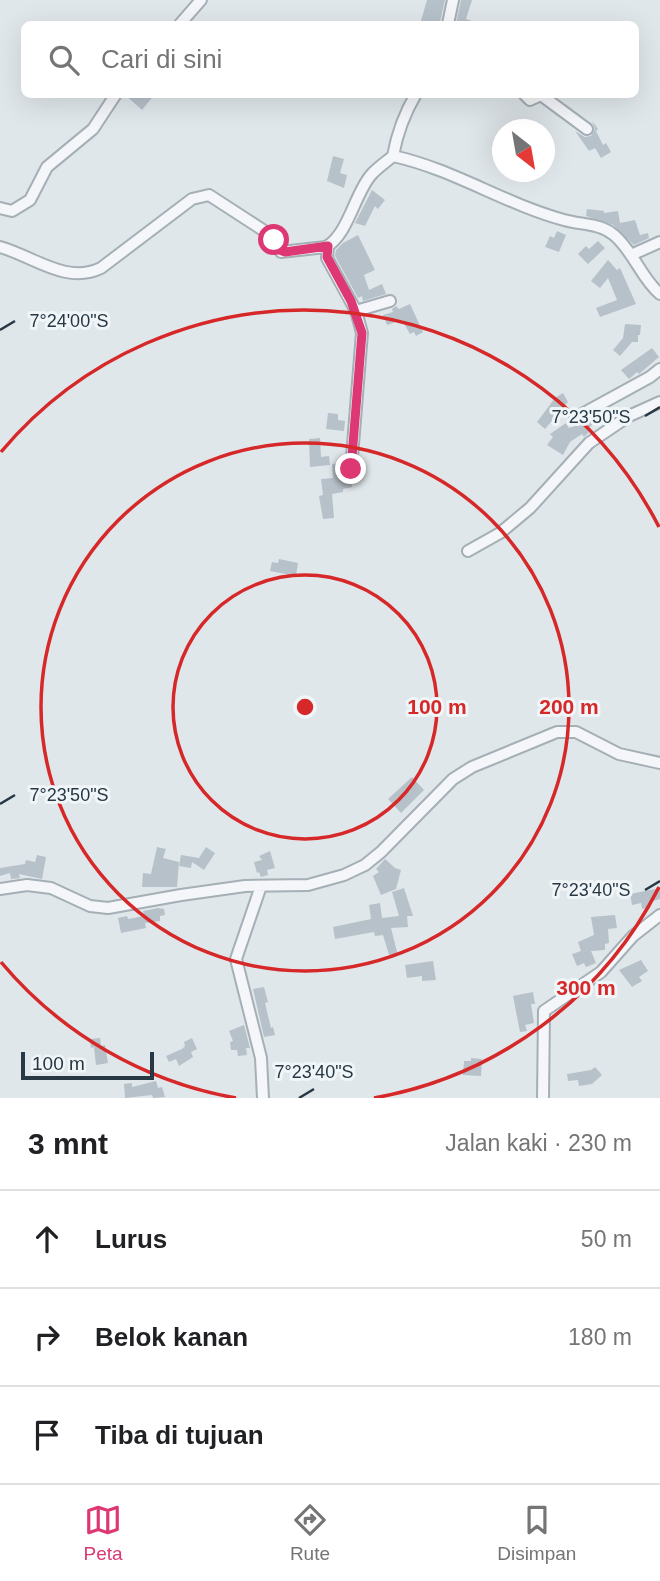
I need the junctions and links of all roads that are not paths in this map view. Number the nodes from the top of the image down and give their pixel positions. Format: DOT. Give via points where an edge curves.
graph roads {
  1 [pos="201,0"];
  2 [pos="453,0"];
  3 [pos="183,21"];
  4 [pos="449,21"];
  5 [pos="113,98"];
  6 [pos="414,98"];
  7 [pos="545,98"];
  8 [pos="587,129"];
  9 [pos="393,156"];
  10 [pos="0,208"];
  11 [pos="660,242"];
  12 [pos="328,246"];
  13 [pos="0,247"];
  14 [pos="631,255"];
  15 [pos="660,294"];
  16 [pos="390,300"];
  17 [pos="356,312"];
  18 [pos="660,369"];
  19 [pos="660,402"];
  20 [pos="575,418"];
  21 [pos="351,469"];
  22 [pos="468,551"];
  23 [pos="660,763"];
  24 [pos="261,886"];
  25 [pos="0,889"];
  26 [pos="660,915"];
  27 [pos="263,1098"];
  28 [pos="543,1098"];
  1 -- 3 [label="street"];
  2 -- 4 [label="street"];
  5 -- 10 [label="street" via="93,129 47,167 30,200 12,211"];
  6 -- 9 [label="street"];
  7 -- 8 [label="street"];
  9 -- 12 [label="street" via="370,175"];
  9 -- 14 [label="street" via="561,220 600,226"];
  11 -- 14 [label="street"];
  12 -- 13 [label="street" via="281,252 266,232 209,195 192,199 101,268 85,275 37,263"];
  12 -- 17 [label="street" via="327,257"];
  14 -- 15 [label="street"];
  16 -- 17 [label="street"];
  17 -- 21 [label="street" via="363,340"];
  18 -- 20 [label="street"];
  19 -- 22 [label="street" via="589,443 530,508"];
  23 -- 24 [label="street" via="620,754 576,732 557,732 453,779 381,852 355,870 308,885"];
  24 -- 25 [label="street" via="108,908 90,906 51,888"];
  24 -- 27 [label="street" via="236,959 261,1058"];
  26 -- 28 [label="street" via="633,936 601,972 544,1011"];
}
